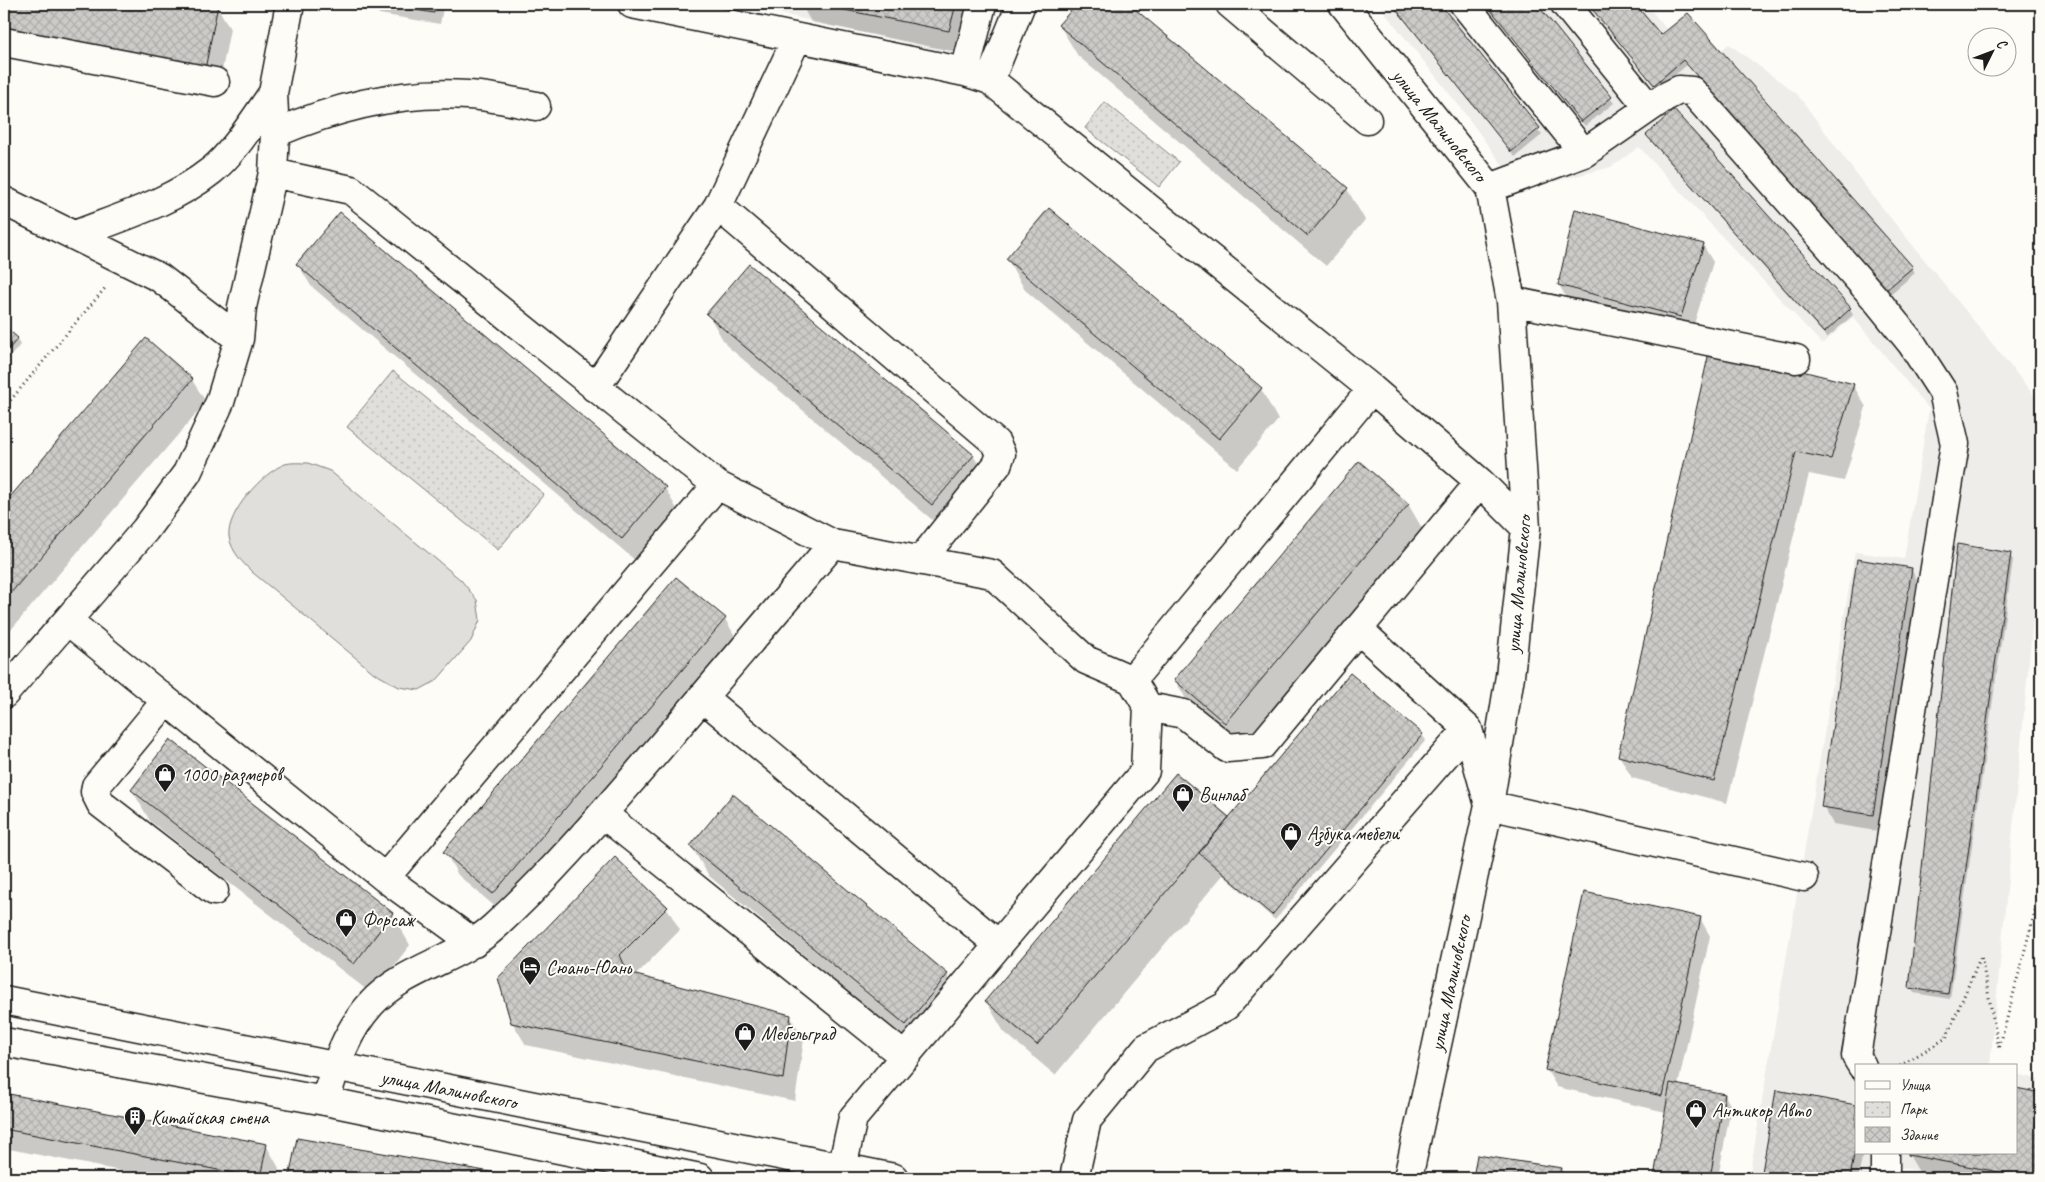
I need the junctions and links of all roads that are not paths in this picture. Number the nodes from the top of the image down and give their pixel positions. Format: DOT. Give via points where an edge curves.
graph roads {
  1 [pos="290,4"];
  2 [pos="632,4"];
  3 [pos="982,4"];
  4 [pos="1021,4"];
  5 [pos="1230,4"];
  6 [pos="1343,4"];
  7 [pos="1464,4"];
  8 [pos="1565,4"];
  9 [pos="797,38"];
  10 [pos="4,42"];
  11 [pos="977,76"];
  12 [pos="215,82"];
  13 [pos="273,93"];
  14 [pos="536,106"];
  15 [pos="1649,108"];
  16 [pos="1367,120"];
  17 [pos="275,133"];
  18 [pos="1584,153"];
  19 [pos="273,173"];
  20 [pos="1490,188"];
  21 [pos="4,201"];
  22 [pos="718,206"];
  23 [pos="75,235"];
  24 [pos="1511,301"];
  25 [pos="239,339"];
  26 [pos="1796,359"];
  27 [pos="595,388"];
  28 [pos="1372,389"];
  29 [pos="1480,482"];
  30 [pos="717,485"];
  31 [pos="1526,528"];
  32 [pos="833,544"];
  33 [pos="921,560"];
  34 [pos="68,621"];
  35 [pos="1358,630"];
  36 [pos="1132,680"];
  37 [pos="4,694"];
  38 [pos="702,697"];
  39 [pos="166,701"];
  40 [pos="1148,707"];
  41 [pos="1468,729"];
  42 [pos="1489,805"];
  43 [pos="603,814"];
  44 [pos="1804,877"];
  45 [pos="385,878"];
  46 [pos="214,891"];
  47 [pos="474,943"];
  48 [pos="999,945"];
  49 [pos="4,1000"];
  50 [pos="4,1042"];
  51 [pos="905,1057"];
  52 [pos="1861,1064"];
  53 [pos="336,1066"];
  54 [pos="325,1101"];
  55 [pos="1885,1154"];
  56 [pos="842,1168"];
  57 [pos="700,1178"];
  58 [pos="894,1178"];
  59 [pos="1074,1178"];
  60 [pos="1408,1178"];
  61 [pos="1885,1178"];
  1 -- 13 [label="street"];
  2 -- 9 [label="street"];
  3 -- 11 [label="street"];
  4 -- 11 [label="street"];
  5 -- 16 [label="street"];
  6 -- 20 [label="street, улица Малиновского"];
  7 -- 18 [label="street"];
  8 -- 15 [label="street"];
  9 -- 11 [label="street"];
  9 -- 22 [label="street"];
  10 -- 12 [label="street"];
  11 -- 28 [label="street"];
  13 -- 17 [label="street"];
  13 -- 23 [label="street" via="212,171 175,194"];
  14 -- 17 [label="street" via="468,95 394,97 340,109"];
  15 -- 18 [label="street"];
  15 -- 52 [label="street" via="1680,90 1692,91 1912,344 1943,392 1955,444 1856,1056"];
  17 -- 19 [label="street"];
  18 -- 20 [label="street"];
  19 -- 25 [label="street" via="242,307"];
  19 -- 27 [label="street" via="351,190"];
  20 -- 24 [label="street, улица Малиновского"];
  21 -- 23 [label="street"];
  22 -- 27 [label="street"];
  22 -- 33 [label="street" via="996,443 1001,454 997,465"];
  23 -- 25 [label="street" via="160,278"];
  24 -- 26 [label="street"];
  24 -- 31 [label="street, улица Малиновского"];
  25 -- 34 [label="street" via="220,402 187,474 145,530"];
  27 -- 30 [label="street"];
  28 -- 29 [label="street"];
  28 -- 36 [label="street"];
  29 -- 31 [label="street"];
  29 -- 35 [label="street"];
  30 -- 32 [label="street"];
  30 -- 45 [label="street"];
  31 -- 42 [label="street, улица Малиновского" via="1510,676"];
  32 -- 33 [label="street"];
  32 -- 38 [label="street"];
  33 -- 36 [label="street" via="992,574 1086,660"];
  34 -- 37 [label="street"];
  34 -- 39 [label="street"];
  35 -- 40 [label="street" via="1262,745 1227,748 1184,714"];
  35 -- 41 [label="street"];
  36 -- 40 [label="street"];
  38 -- 43 [label="street"];
  38 -- 48 [label="street"];
  39 -- 45 [label="street"];
  39 -- 46 [label="street" via="96,786 95,792 101,804"];
  40 -- 48 [label="street" via="1145,772"];
  41 -- 42 [label="street"];
  41 -- 59 [label="street" via="1226,1006 1146,1048 1087,1120"];
  42 -- 44 [label="street"];
  42 -- 60 [label="street, улица Малиновского"];
  43 -- 47 [label="street" via="522,900"];
  43 -- 51 [label="street"];
  45 -- 47 [label="street"];
  47 -- 53 [label="street" via="393,984 371,1004 347,1036"];
  48 -- 51 [label="street"];
  49 -- 53 [label="street, улица Малиновского"];
  50 -- 54 [label="street"];
  51 -- 56 [label="street" via="853,1118"];
  53 -- 54 [label="street"];
  53 -- 56 [label="street, улица Малиновского"];
  54 -- 57 [label="street"];
  55 -- 61 [label="street"];
  56 -- 58 [label="street, улица Малиновского"];
}
